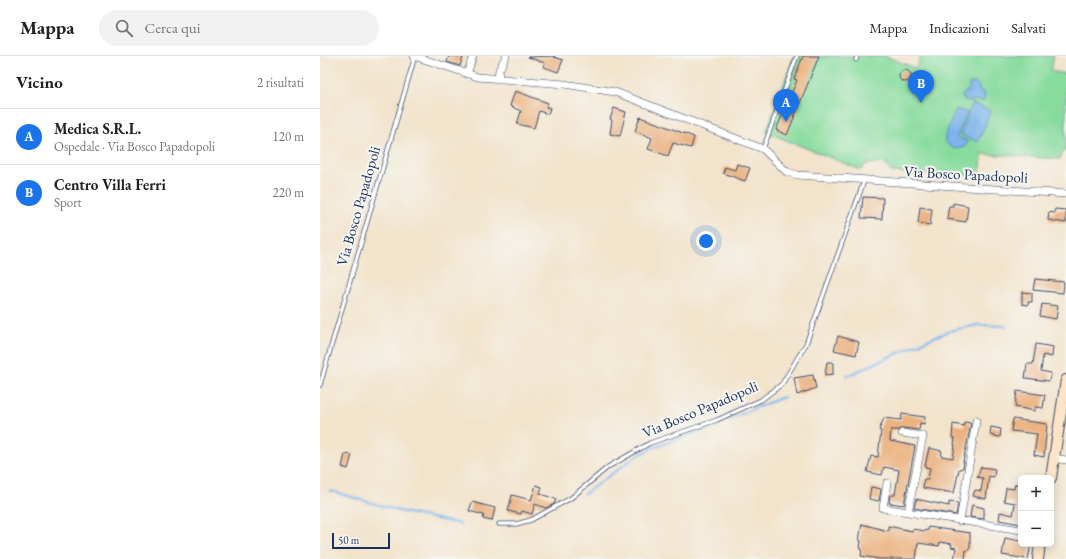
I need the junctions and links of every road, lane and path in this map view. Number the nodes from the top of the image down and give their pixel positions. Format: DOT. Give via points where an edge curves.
graph roads {
  1 [pos="473,56"];
  2 [pos="506,56"];
  3 [pos="797,56"];
  4 [pos="418,57"];
  5 [pos="467,74"];
  6 [pos="498,79"];
  7 [pos="763,149"];
  8 [pos="864,181"];
  9 [pos="1066,194"];
  10 [pos="1066,380"];
  11 [pos="320,385"];
  12 [pos="976,421"];
  13 [pos="902,433"];
  14 [pos="1054,458"];
  15 [pos="1066,460"];
  16 [pos="1051,475"];
  17 [pos="887,483"];
  18 [pos="908,512"];
  19 [pos="960,521"];
  20 [pos="499,524"];
  21 [pos="1018,530"];
  22 [pos="1040,547"];
  23 [pos="1038,559"];
  1 -- 5 [label="street"];
  2 -- 6 [label="street" via="499,70"];
  3 -- 7 [label="lane"];
  4 -- 5 [label="street, Via Bosco Papadopoli"];
  4 -- 11 [label="lane, Via Bosco Papadopoli"];
  5 -- 6 [label="street, Via Bosco Papadopoli"];
  6 -- 7 [label="street, Via Bosco Papadopoli" via="564,84 615,92"];
  7 -- 8 [label="street, Via Bosco Papadopoli" via="787,172"];
  8 -- 9 [label="street, Via Bosco Papadopoli"];
  8 -- 20 [label="lane, Via Bosco Papadopoli" via="806,344 782,384 761,400 718,420 650,443 608,467 571,498 532,520 516,524"];
  10 -- 14 [label="main road" via="1053,446"];
  12 -- 19 [label="street"];
  13 -- 18 [label="street" via="923,436"];
  14 -- 15 [label="street"];
  14 -- 16 [label="main road"];
  17 -- 18 [label="street" via="883,508"];
  18 -- 19 [label="street"];
  19 -- 21 [label="street"];
  22 -- 23 [label="main road"];
}
